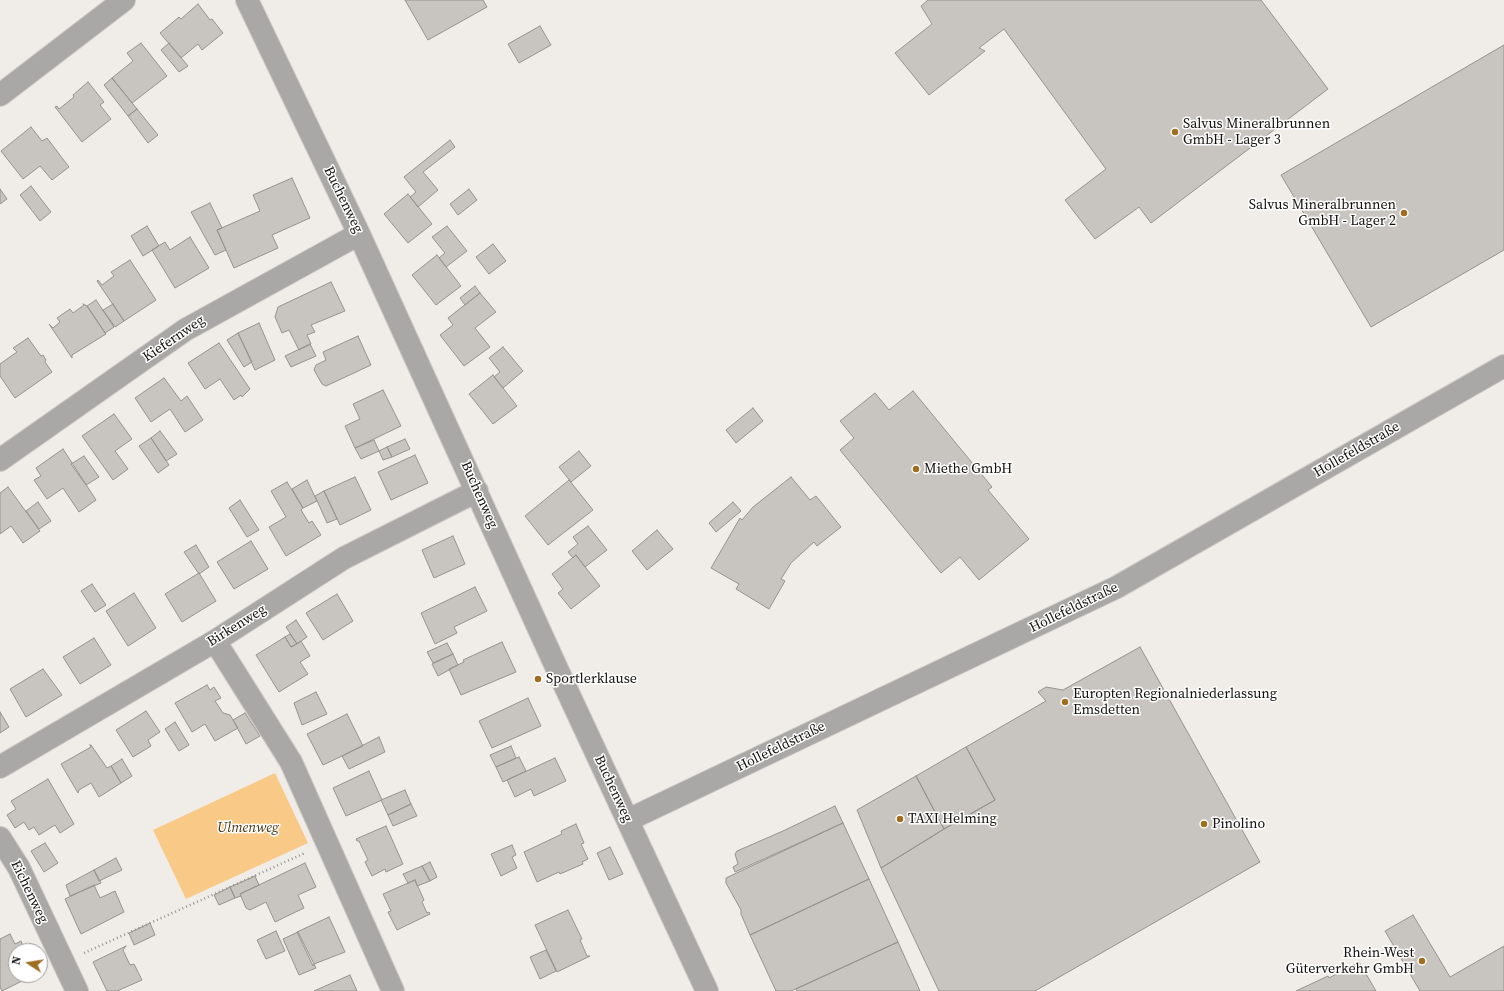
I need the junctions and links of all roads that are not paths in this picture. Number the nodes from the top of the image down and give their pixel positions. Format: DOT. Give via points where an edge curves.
graph roads {
  1 [pos="124,0"];
  2 [pos="246,0"];
  3 [pos="0,95"];
  4 [pos="359,234"];
  5 [pos="1504,366"];
  6 [pos="0,460"];
  7 [pos="477,491"];
  8 [pos="214,641"];
  9 [pos="0,767"];
  10 [pos="628,820"];
  11 [pos="0,838"];
  12 [pos="77,991"];
  13 [pos="394,991"];
  14 [pos="707,991"];
  1 -- 3 [label="street"];
  2 -- 4 [label="street, Buchenweg"];
  4 -- 6 [label="street, Kiefernweg" via="185,330"];
  4 -- 7 [label="street, Buchenweg"];
  5 -- 10 [label="street, Hollefeldstraße" via="1118,587"];
  7 -- 8 [label="street, Birkenweg" via="344,558"];
  7 -- 10 [label="street, Buchenweg"];
  8 -- 9 [label="street, Birkenweg"];
  8 -- 13 [label="street" via="291,762"];
  10 -- 14 [label="street, Buchenweg"];
  11 -- 12 [label="street, Eichenweg" via="20,868"];
}
